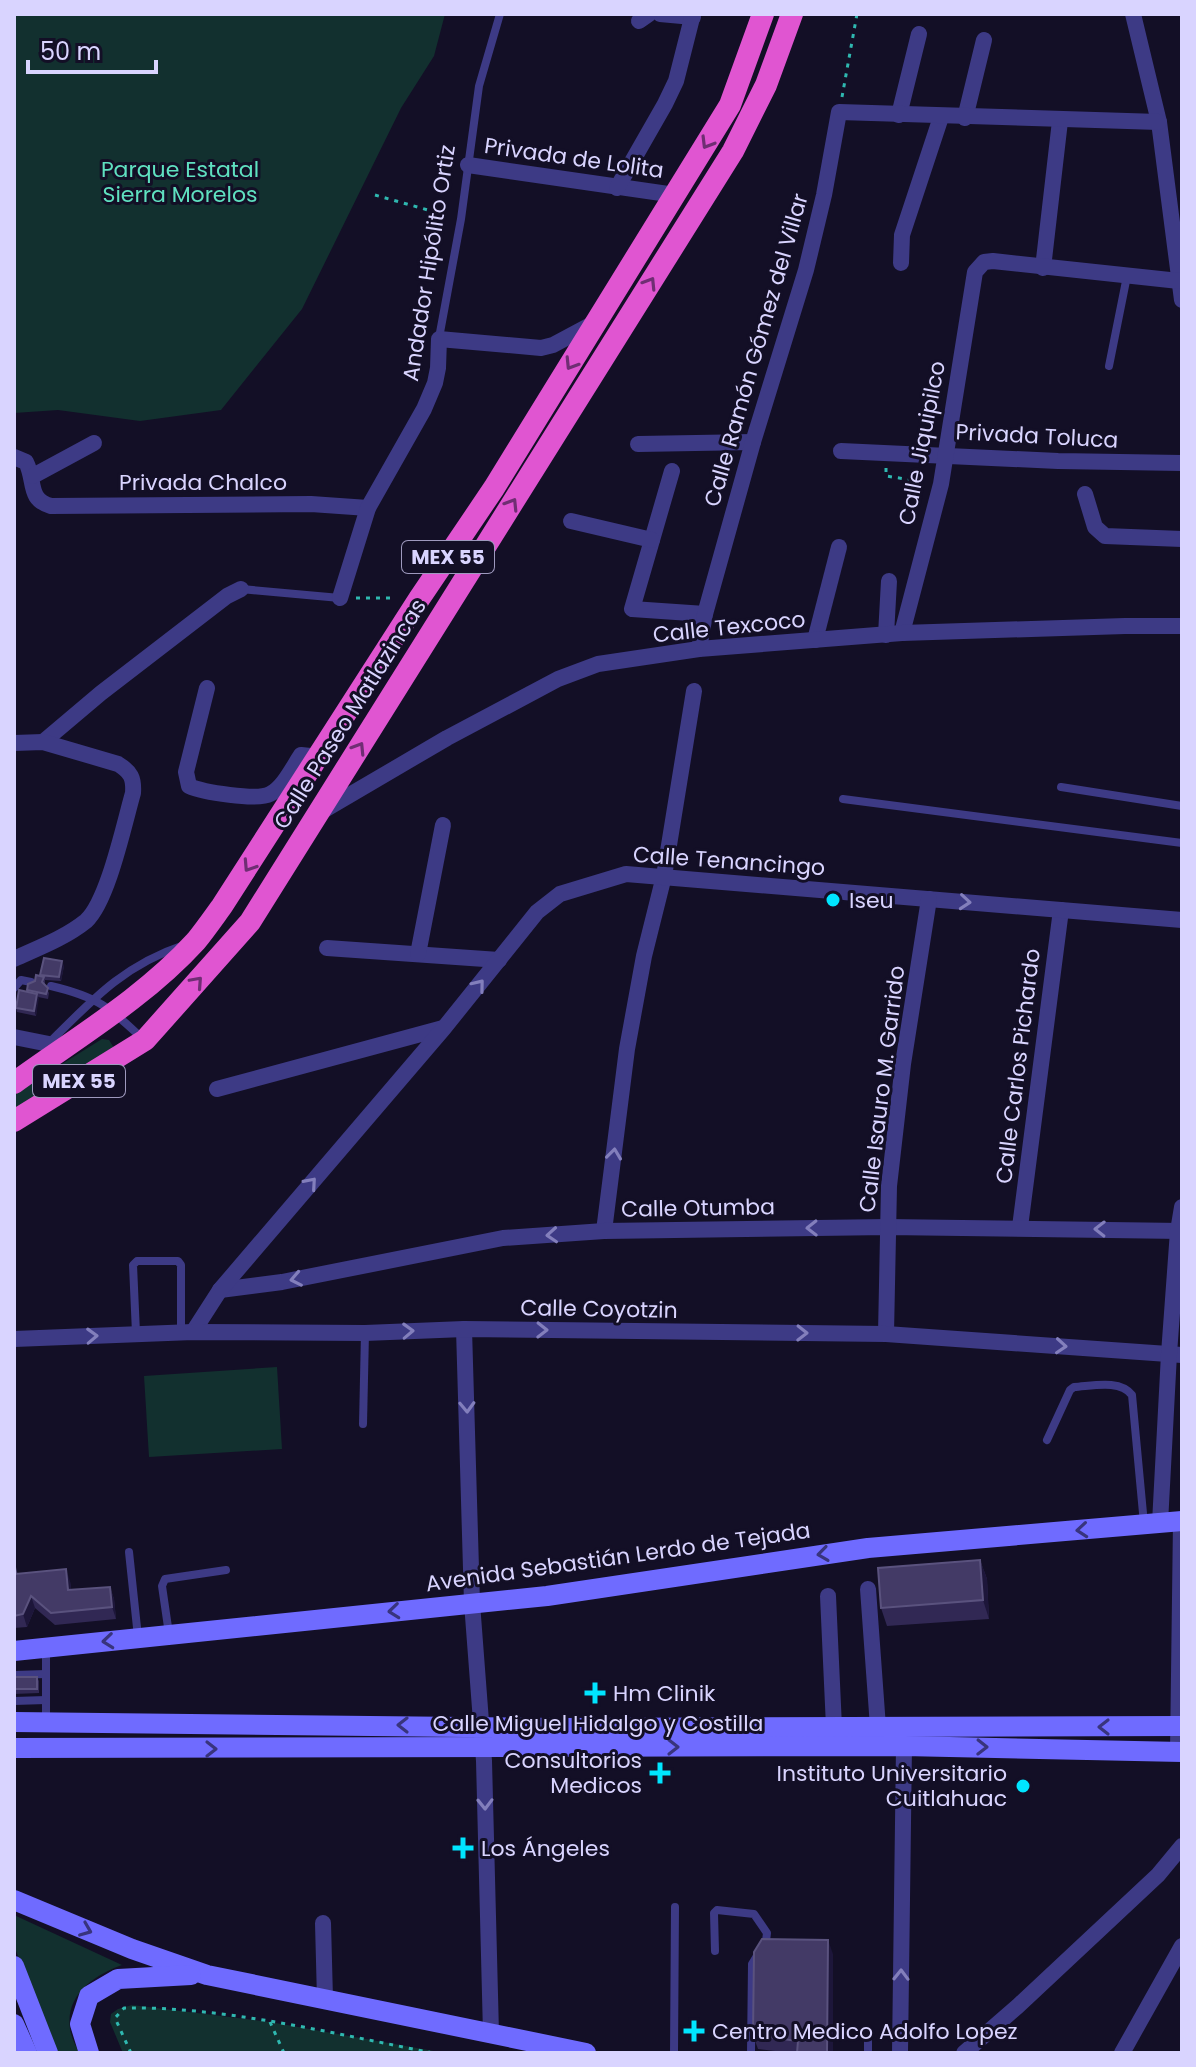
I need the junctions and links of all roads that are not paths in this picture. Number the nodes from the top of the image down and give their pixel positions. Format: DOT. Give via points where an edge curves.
graph roads {
  1 [pos="500,14"];
  2 [pos="660,14"];
  3 [pos="763,14"];
  4 [pos="792,14"];
  5 [pos="1133,14"];
  6 [pos="693,15"];
  7 [pos="919,34"];
  8 [pos="984,40"];
  9 [pos="899,115"];
  10 [pos="941,117"];
  11 [pos="965,118"];
  12 [pos="1060,121"];
  13 [pos="1159,122"];
  14 [pos="468,165"];
  15 [pos="617,188"];
  16 [pos="675,195"];
  17 [pos="901,263"];
  18 [pos="1043,268"];
  19 [pos="1127,276"];
  20 [pos="1179,281"];
  21 [pos="1182,300"];
  22 [pos="597,322"];
  23 [pos="439,339"];
  24 [pos="1109,366"];
  25 [pos="753,442"];
  26 [pos="94,443"];
  27 [pos="638,444"];
  28 [pos="841,451"];
  29 [pos="947,454"];
  30 [pos="1182,463"];
  31 [pos="24,465"];
  32 [pos="672,471"];
  33 [pos="1085,494"];
  34 [pos="368,508"];
  35 [pos="571,521"];
  36 [pos="1182,539"];
  37 [pos="652,540"];
  38 [pos="839,547"];
  39 [pos="889,581"];
  40 [pos="241,589"];
  41 [pos="340,598"];
  42 [pos="705,614"];
  43 [pos="1182,626"];
  44 [pos="894,634"];
  45 [pos="815,640"];
  46 [pos="699,649"];
  47 [pos="207,688"];
  48 [pos="694,691"];
  49 [pos="43,742"];
  50 [pos="14,743"];
  51 [pos="320,757"];
  52 [pos="1061,787"];
  53 [pos="843,799"];
  54 [pos="1182,806"];
  55 [pos="318,814"];
  56 [pos="443,825"];
  57 [pos="1182,843"];
  58 [pos="664,876"];
  59 [pos="929,899"];
  60 [pos="1061,910"];
  61 [pos="1182,920"];
  62 [pos="196,941"];
  63 [pos="327,948"];
  64 [pos="418,954"];
  65 [pos="14,959"];
  66 [pos="499,960"];
  67 [pos="31,982"];
  68 [pos="51,986"];
  69 [pos="14,988"];
  70 [pos="94,998"];
  71 [pos="115,1012"];
  72 [pos="444,1028"];
  73 [pos="14,1037"];
  74 [pos="145,1040"];
  75 [pos="56,1045"];
  76 [pos="14,1083"];
  77 [pos="217,1089"];
  78 [pos="14,1121"];
  79 [pos="1182,1207"];
  80 [pos="888,1227"];
  81 [pos="1020,1227"];
  82 [pos="604,1231"];
  83 [pos="1180,1231"];
  84 [pos="220,1290"];
  85 [pos="464,1329"];
  86 [pos="187,1332"];
  87 [pos="365,1333"];
  88 [pos="136,1334"];
  89 [pos="886,1334"];
  90 [pos="14,1339"];
  91 [pos="1175,1355"];
  92 [pos="363,1424"];
  93 [pos="1047,1440"];
  94 [pos="1182,1521"];
  95 [pos="1152,1524"];
  96 [pos="129,1552"];
  97 [pos="226,1570"];
  98 [pos="868,1589"];
  99 [pos="828,1596"];
  100 [pos="472,1603"];
  101 [pos="169,1634"];
  102 [pos="138,1637"];
  103 [pos="46,1647"];
  104 [pos="14,1651"];
  105 [pos="46,1674"];
  106 [pos="14,1675"];
  107 [pos="46,1700"];
  108 [pos="14,1701"];
  109 [pos="14,1722"];
  110 [pos="46,1723"];
  111 [pos="481,1726"];
  112 [pos="1180,1726"];
  113 [pos="834,1727"];
  114 [pos="878,1727"];
  115 [pos="904,1746"];
  116 [pos="14,1748"];
  117 [pos="483,1748"];
  118 [pos="1180,1752"];
  119 [pos="1182,1846"];
  120 [pos="14,1900"];
  121 [pos="675,1907"];
  122 [pos="323,1923"];
  123 [pos="1182,1946"];
  124 [pos="715,1951"];
  125 [pos="14,1966"];
  126 [pos="1175,1972"];
  127 [pos="207,1975"];
  128 [pos="325,1999"];
  129 [pos="14,2024"];
  130 [pos="491,2033"];
  131 [pos="868,2042"];
  132 [pos="27,2053"];
  133 [pos="48,2053"];
  134 [pos="89,2053"];
  135 [pos="586,2053"];
  136 [pos="674,2053"];
  137 [pos="751,2053"];
  138 [pos="868,2053"];
  139 [pos="900,2053"];
  140 [pos="964,2053"];
  141 [pos="1122,2053"];
  1 -- 14 [label="lane, Andador Hipólito Ortiz" via="479,86"];
  2 -- 6 [label="street"];
  3 -- 16 [label="highway, Calle Paseo Matlazincas / MEX 55, one-way" via="730,105"];
  55 -- 4 [label="highway, Calle Paseo Matlazincas / MEX 55, one-way" via="733,151 766,85"];
  5 -- 13 [label="street"];
  6 -- 15 [label="street" via="676,81"];
  7 -- 9 [label="street"];
  8 -- 11 [label="street"];
  9 -- 10 [label="street"];
  9 -- 25 [label="street, Calle Ramón Gómez del Villar" via="839,112 806,270"];
  10 -- 11 [label="street"];
  10 -- 17 [label="street" via="902,235"];
  11 -- 12 [label="street"];
  12 -- 13 [label="street"];
  12 -- 18 [label="street"];
  13 -- 20 [label="street"];
  14 -- 15 [label="street, Privada de Lolita"];
  14 -- 23 [label="lane, Andador Hipólito Ortiz"];
  15 -- 16 [label="street, Privada de Lolita"];
  16 -- 22 [label="highway, Calle Paseo Matlazincas / MEX 55"];
  18 -- 19 [label="street"];
  18 -- 29 [label="street, Calle Jiquipilco" via="984,262 975,272"];
  19 -- 20 [label="street"];
  19 -- 24 [label="lane"];
  20 -- 21 [label="street"];
  22 -- 23 [label="street" via="541,348"];
  22 -- 51 [label="highway, Calle Paseo Matlazincas / MEX 55, one-way"];
  23 -- 34 [label="street, Andador Hipólito Ortiz" via="438,368 424,409"];
  25 -- 27 [label="street"];
  25 -- 42 [label="street, Calle Ramón Gómez del Villar"];
  26 -- 31 [label="street"];
  28 -- 29 [label="street, Privada Toluca"];
  29 -- 30 [label="street, Privada Toluca"];
  29 -- 44 [label="street, Calle Jiquipilco"];
  31 -- 34 [label="street, Privada Chalco" via="39,502 51,506"];
  32 -- 37 [label="street"];
  33 -- 36 [label="street" via="1095,527 1105,536"];
  34 -- 41 [label="street, Andador Hipólito Ortiz"];
  35 -- 37 [label="street"];
  37 -- 42 [label="street" via="632,609"];
  38 -- 45 [label="street"];
  39 -- 44 [label="street"];
  40 -- 41 [label="lane"];
  40 -- 49 [label="street"];
  42 -- 46 [label="street, Calle Ramón Gómez del Villar"];
  43 -- 44 [label="street, Calle Texcoco"];
  44 -- 45 [label="street, Calle Texcoco"];
  45 -- 46 [label="street, Calle Texcoco"];
  46 -- 55 [label="street, Calle Texcoco" via="598,664 568,675"];
  47 -- 51 [label="street" via="186,772 189,786 265,796 278,789 301,755"];
  48 -- 58 [label="street"];
  49 -- 50 [label="street"];
  49 -- 65 [label="street" via="129,770 133,793 93,913 59,938"];
  51 -- 62 [label="highway, Calle Paseo Matlazincas / MEX 55, one-way"];
  52 -- 54 [label="lane"];
  53 -- 57 [label="lane"];
  74 -- 55 [label="highway, Calle Paseo Matlazincas / MEX 55, one-way" via="250,922"];
  56 -- 64 [label="street"];
  58 -- 59 [label="street, Calle Tenancingo"];
  58 -- 66 [label="street, Calle Tenancingo" via="626,874 560,894 537,912"];
  82 -- 58 [label="street, one-way" via="627,1049"];
  59 -- 60 [label="street, Calle Tenancingo, one-way"];
  59 -- 80 [label="street, Calle Isauro M. Garrido" via="899,1095"];
  60 -- 61 [label="street, Calle Tenancingo"];
  60 -- 81 [label="street, Calle Carlos Pichardo"];
  62 -- 70 [label="lane" via="133,967"];
  62 -- 71 [label="highway, Calle Paseo Matlazincas / MEX 55"];
  63 -- 64 [label="street"];
  64 -- 66 [label="street"];
  72 -- 66 [label="street, Calle Tenancingo, one-way"];
  67 -- 69 [label="lane" via="21,980"];
  68 -- 70 [label="lane"];
  70 -- 71 [label="lane"];
  70 -- 75 [label="lane"];
  71 -- 74 [label="lane"];
  71 -- 75 [label="highway, Calle Paseo Matlazincas / MEX 55"];
  72 -- 77 [label="street"];
  84 -- 72 [label="street, Calle Tenancingo, one-way"];
  73 -- 75 [label="street"];
  74 -- 78 [label="highway, Calle Paseo Matlazincas / MEX 55"];
  75 -- 76 [label="highway, Calle Paseo Matlazincas / MEX 55"];
  79 -- 83 [label="street"];
  80 -- 81 [label="street, Calle Otumba"];
  80 -- 82 [label="street, Calle Otumba, one-way"];
  80 -- 89 [label="street, Calle Isauro M. Garrido"];
  83 -- 81 [label="street, Calle Otumba, one-way"];
  82 -- 84 [label="street, Calle Otumba, one-way" via="503,1238"];
  83 -- 91 [label="street"];
  84 -- 86 [label="street, Calle Tenancingo"];
  87 -- 85 [label="street, Calle Coyotzin, one-way"];
  85 -- 89 [label="street, Calle Coyotzin, one-way"];
  85 -- 100 [label="street, one-way"];
  86 -- 87 [label="street, Calle Coyotzin"];
  86 -- 88 [label="street, Calle Coyotzin"];
  86 -- 88 [label="lane" via="181,1265 137,1261"];
  87 -- 92 [label="lane"];
  90 -- 88 [label="street, Calle Coyotzin, one-way"];
  89 -- 91 [label="street, Calle Coyotzin, one-way"];
  91 -- 95 [label="street"];
  93 -- 95 [label="lane" via="1074,1387 1112,1384 1129,1389"];
  94 -- 95 [label="main road, Avenida Sebastián Lerdo de Tejada"];
  94 -- 112 [label="street"];
  95 -- 100 [label="main road, Avenida Sebastián Lerdo de Tejada, one-way" via="868,1548"];
  96 -- 102 [label="lane"];
  97 -- 101 [label="lane" via="165,1579"];
  98 -- 114 [label="street"];
  99 -- 113 [label="street"];
  100 -- 101 [label="main road, Avenida Sebastián Lerdo de Tejada, one-way"];
  100 -- 111 [label="street"];
  101 -- 102 [label="main road, Avenida Sebastián Lerdo de Tejada"];
  102 -- 103 [label="main road, Avenida Sebastián Lerdo de Tejada, one-way"];
  103 -- 104 [label="main road, Avenida Sebastián Lerdo de Tejada"];
  103 -- 105 [label="lane"];
  105 -- 106 [label="lane"];
  105 -- 107 [label="lane"];
  107 -- 108 [label="lane"];
  107 -- 110 [label="lane"];
  109 -- 110 [label="main road, Calle Miguel Hidalgo y Costilla"];
  111 -- 110 [label="main road, Calle Miguel Hidalgo y Costilla, one-way"];
  111 -- 113 [label="main road, Calle Miguel Hidalgo y Costilla"];
  111 -- 117 [label="street"];
  112 -- 114 [label="main road, Calle Miguel Hidalgo y Costilla, one-way"];
  112 -- 118 [label="street"];
  113 -- 114 [label="main road, Calle Miguel Hidalgo y Costilla"];
  117 -- 115 [label="main road, Calle Miguel Hidalgo y Costilla, one-way"];
  115 -- 118 [label="main road, Calle Miguel Hidalgo y Costilla, one-way"];
  139 -- 115 [label="street, one-way"];
  116 -- 117 [label="main road, Calle Miguel Hidalgo y Costilla, one-way"];
  117 -- 130 [label="street, one-way"];
  119 -- 140 [label="street" via="1158,1875"];
  120 -- 127 [label="main road, one-way"];
  121 -- 136 [label="lane"];
  122 -- 128 [label="street"];
  123 -- 126 [label="street"];
  124 -- 137 [label="lane" via="717,1910 754,1914 767,1933 752,1964"];
  125 -- 133 [label="main road"];
  126 -- 141 [label="street"];
  127 -- 128 [label="main road"];
  127 -- 134 [label="main road" via="118,1979 89,1996 80,2024"];
  128 -- 130 [label="main road"];
  129 -- 132 [label="main road"];
  130 -- 135 [label="main road"];
  131 -- 138 [label="lane"];
}
